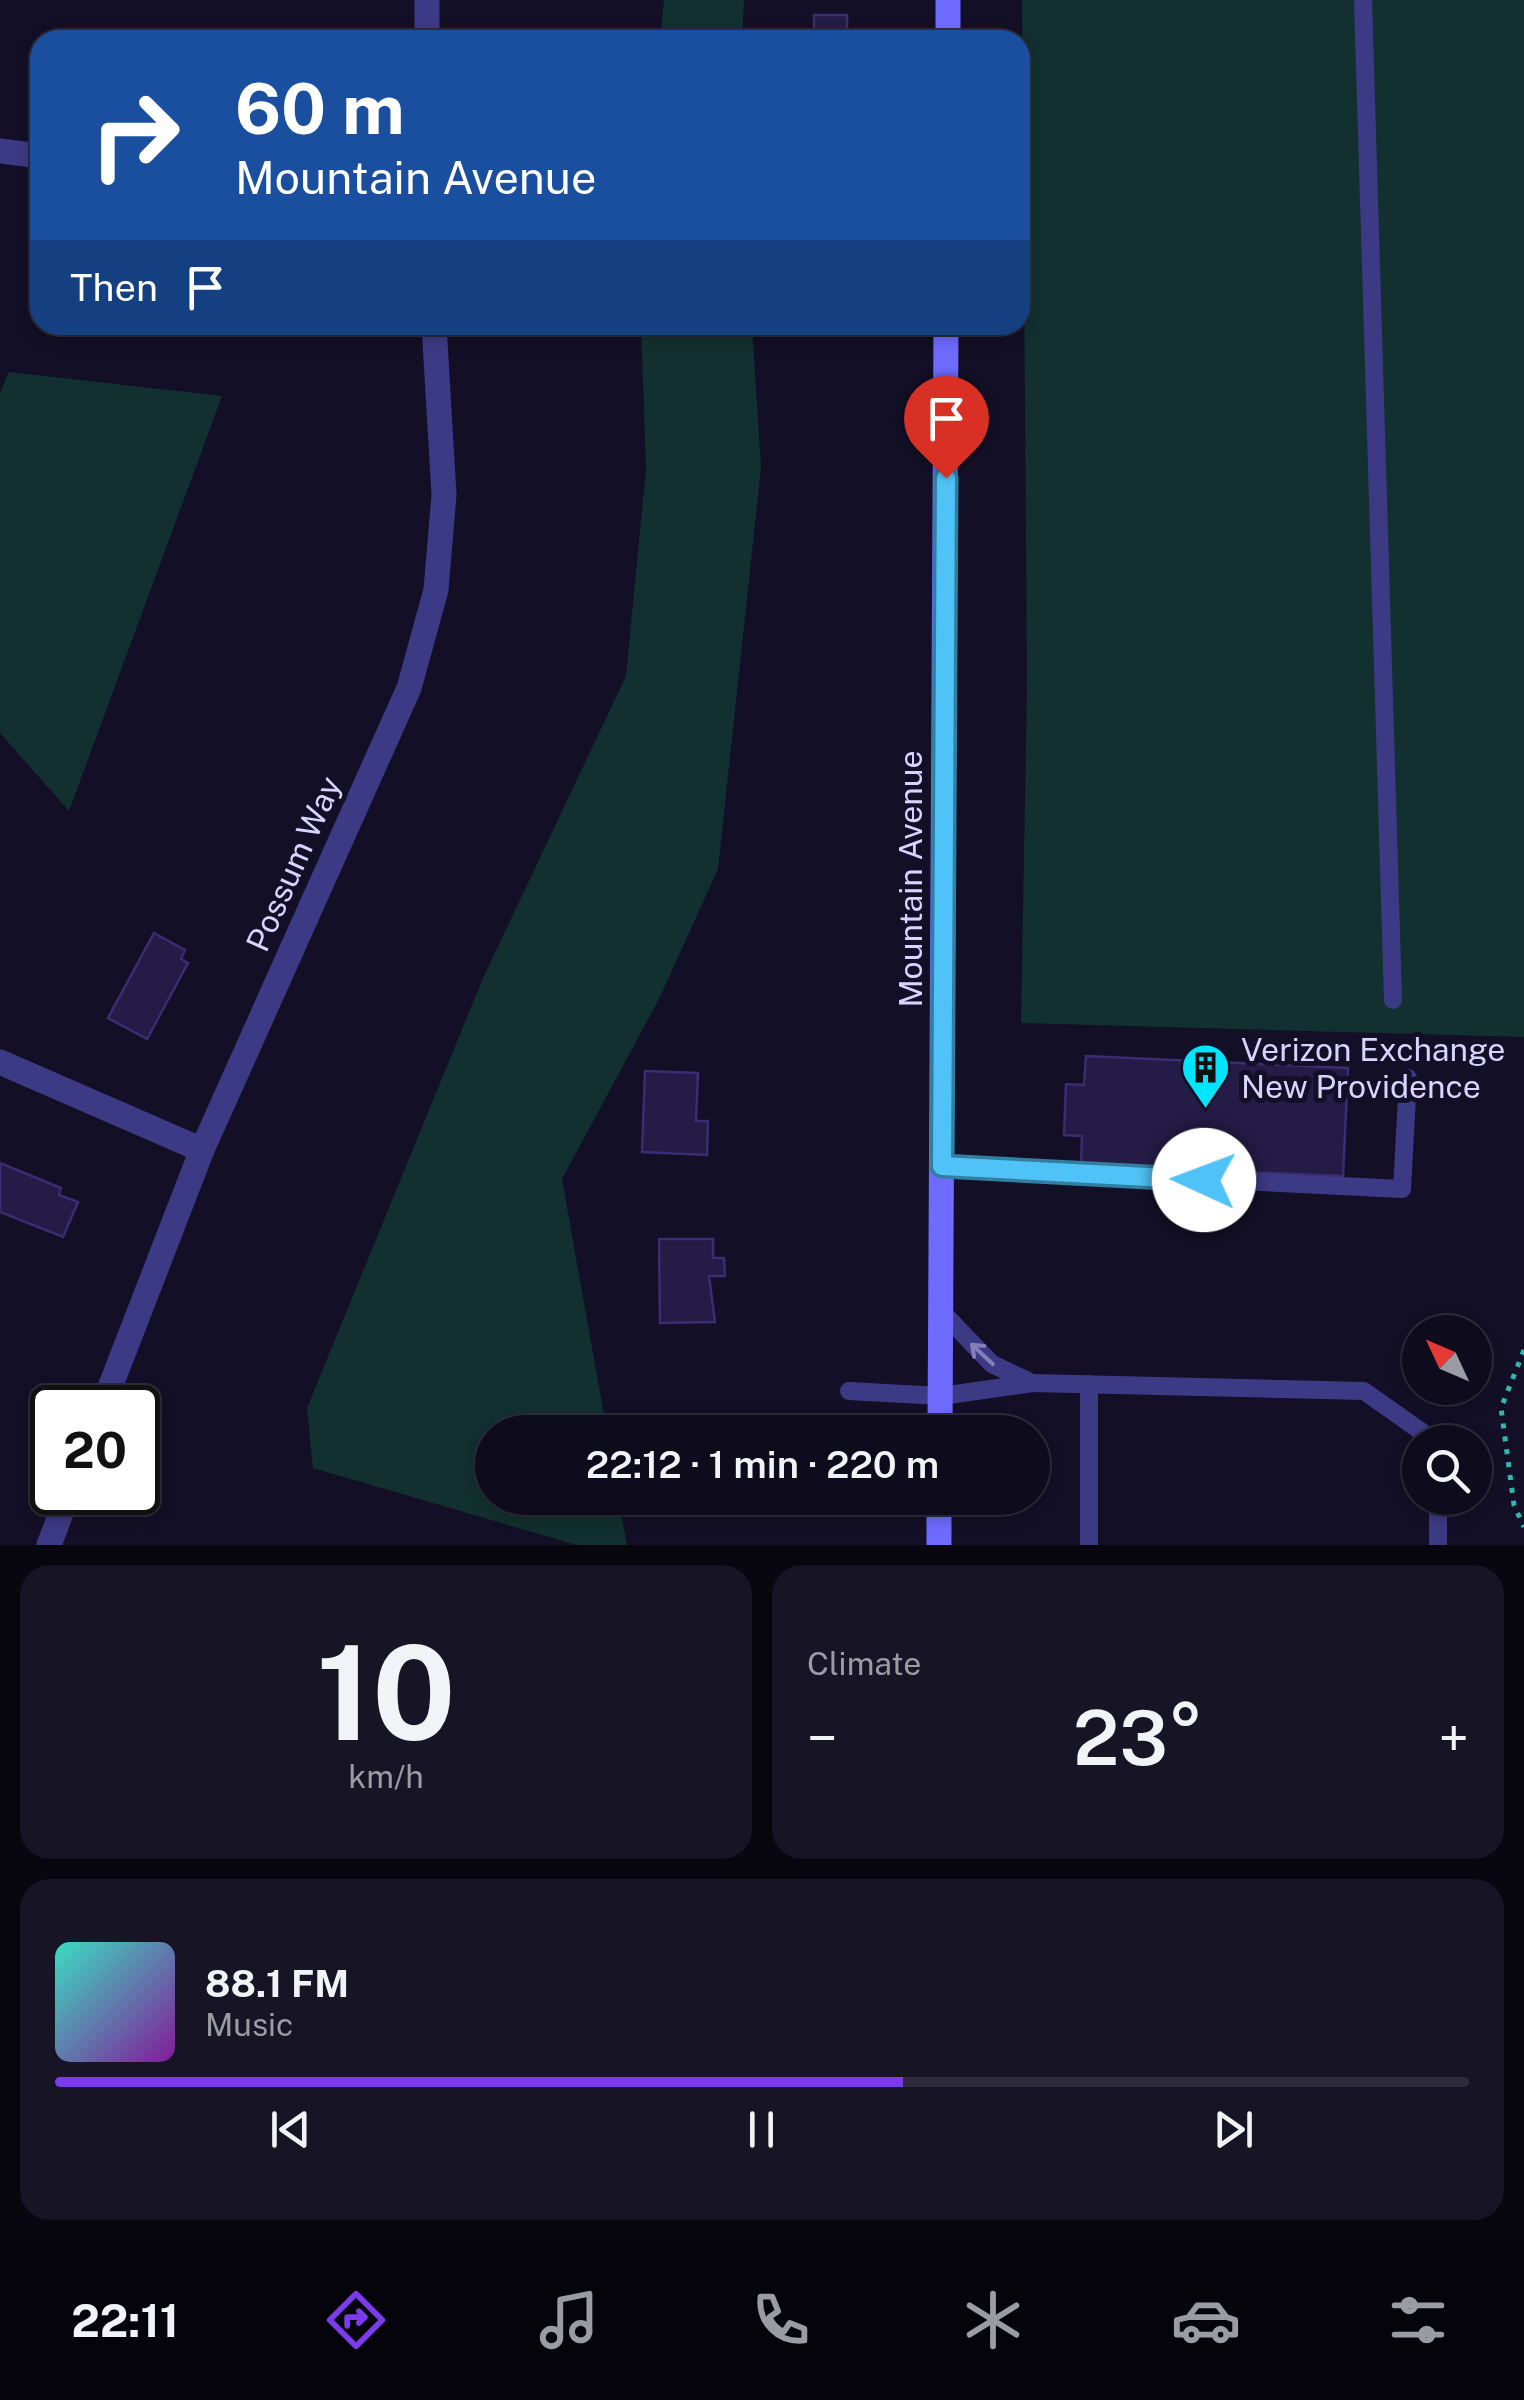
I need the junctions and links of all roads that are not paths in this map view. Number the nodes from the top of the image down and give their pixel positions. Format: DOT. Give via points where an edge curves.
graph roads {
  1 [pos="427,0"];
  2 [pos="948,0"];
  3 [pos="1363,0"];
  4 [pos="427,30"];
  5 [pos="948,30"];
  6 [pos="0,151"];
  7 [pos="30,155"];
  8 [pos="435,335"];
  9 [pos="946,335"];
  10 [pos="1393,1000"];
  11 [pos="0,1062"];
  12 [pos="1408,1078"];
  13 [pos="202,1150"];
  14 [pos="942,1166"];
  15 [pos="941,1311"];
  16 [pos="1033,1382"];
  17 [pos="1089,1384"];
  18 [pos="111,1385"];
  19 [pos="849,1392"];
  20 [pos="941,1396"];
  21 [pos="940,1415"];
  22 [pos="1412,1425"];
  23 [pos="60,1515"];
  24 [pos="939,1515"];
  25 [pos="1438,1515"];
  26 [pos="48,1545"];
  27 [pos="939,1545"];
  28 [pos="1089,1545"];
  29 [pos="1438,1545"];
  1 -- 4 [label="street"];
  2 -- 5 [label="main road"];
  3 -- 10 [label="lane"];
  6 -- 7 [label="street"];
  8 -- 13 [label="street, Possum Way" via="444,494 436,590 409,688"];
  9 -- 14 [label="main road, Mountain Avenue"];
  11 -- 13 [label="street"];
  12 -- 14 [label="lane" via="1402,1189"];
  13 -- 18 [label="street, Possum Way"];
  14 -- 15 [label="main road, Mountain Avenue"];
  16 -- 15 [label="lane, one-way" via="992,1364"];
  15 -- 20 [label="main road, Mountain Avenue"];
  16 -- 17 [label="lane"];
  16 -- 20 [label="lane"];
  17 -- 22 [label="lane" via="1364,1391"];
  17 -- 28 [label="lane"];
  19 -- 20 [label="lane"];
  20 -- 21 [label="main road, Mountain Avenue"];
  23 -- 26 [label="street"];
  24 -- 27 [label="main road"];
  25 -- 29 [label="lane"];
}
